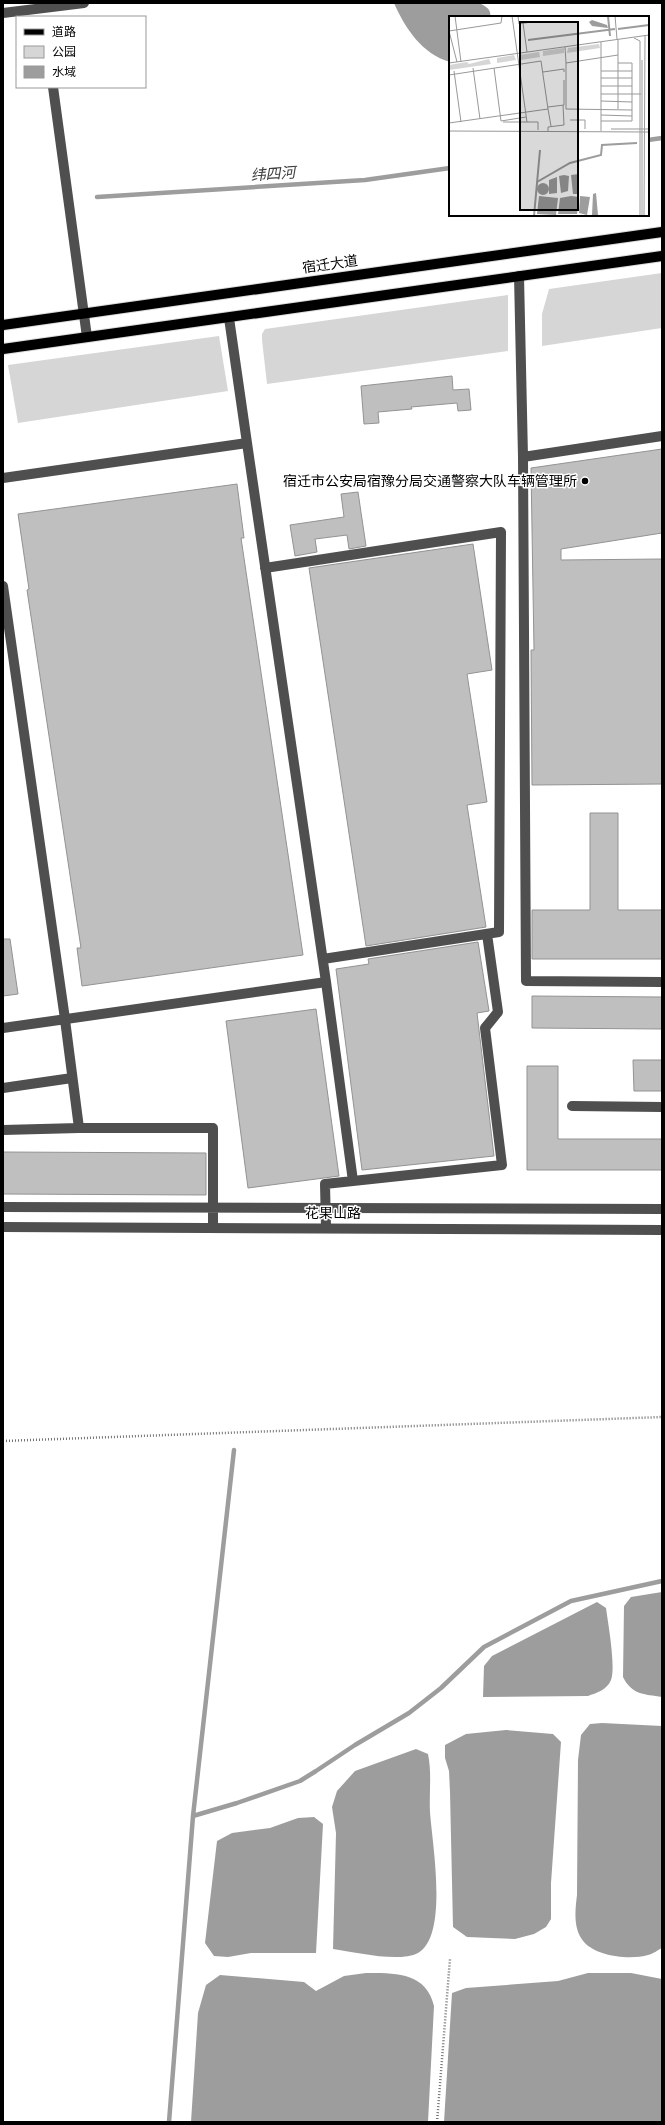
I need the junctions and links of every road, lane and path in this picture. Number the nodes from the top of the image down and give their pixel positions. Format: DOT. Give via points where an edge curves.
graph roads {
  1 [pos="84,3"];
  2 [pos="3,13"];
  3 [pos="43,13"];
  4 [pos="53,88"];
  5 [pos="662,232"];
  6 [pos="662,256"];
  7 [pos="519,276"];
  8 [pos="84,314"];
  9 [pos="229,318"];
  10 [pos="3,325"];
  11 [pos="87,338"];
  12 [pos="3,349"];
  13 [pos="662,436"];
  14 [pos="247,443"];
  15 [pos="523,457"];
  16 [pos="3,478"];
  17 [pos="265,568"];
  18 [pos="3,586"];
  19 [pos="487,934"];
  20 [pos="323,959"];
  21 [pos="326,982"];
  22 [pos="662,982"];
  23 [pos="65,1019"];
  24 [pos="3,1028"];
  25 [pos="72,1078"];
  26 [pos="3,1088"];
  27 [pos="572,1106"];
  28 [pos="662,1107"];
  29 [pos="79,1128"];
  30 [pos="3,1130"];
  31 [pos="352,1181"];
  32 [pos="3,1207"];
  33 [pos="214,1208"];
  34 [pos="326,1208"];
  35 [pos="662,1209"];
  36 [pos="3,1227"];
  37 [pos="213,1227"];
  38 [pos="326,1227"];
  39 [pos="662,1230"];
  40 [pos="662,1417"];
  41 [pos="3,1441"];
  42 [pos="450,1959"];
  43 [pos="437,2122"];
  1 -- 3 [label="street"];
  2 -- 3 [label="street"];
  4 -- 8 [label="street"];
  5 -- 8 [label="main road, 宿迁大道"];
  6 -- 7 [label="main road"];
  7 -- 9 [label="main road"];
  7 -- 15 [label="street"];
  8 -- 10 [label="main road, 宿迁大道"];
  8 -- 11 [label="street"];
  9 -- 11 [label="main road"];
  9 -- 14 [label="street"];
  11 -- 12 [label="main road"];
  13 -- 15 [label="street"];
  14 -- 16 [label="street"];
  14 -- 17 [label="street"];
  15 -- 22 [label="street" via="526,981"];
  17 -- 19 [label="street" via="501,532 499,932"];
  17 -- 20 [label="street"];
  18 -- 23 [label="street"];
  19 -- 20 [label="street"];
  19 -- 31 [label="street" via="498,1012 486,1028 502,1165"];
  20 -- 21 [label="street"];
  21 -- 23 [label="street"];
  21 -- 31 [label="street"];
  23 -- 24 [label="street"];
  23 -- 25 [label="street"];
  25 -- 26 [label="street"];
  25 -- 29 [label="street"];
  27 -- 28 [label="street"];
  29 -- 30 [label="street"];
  29 -- 33 [label="street" via="213,1128"];
  31 -- 34 [label="street" via="325,1184"];
  32 -- 33 [label="street, 花果山路"];
  33 -- 34 [label="street, 花果山路"];
  33 -- 37 [label="street"];
  34 -- 35 [label="street, 花果山路"];
  34 -- 38 [label="street"];
  36 -- 37 [label="street, 花果山路"];
  37 -- 38 [label="street, 花果山路"];
  38 -- 39 [label="street, 花果山路"];
  40 -- 41 [label="path"];
  42 -- 43 [label="path"];
}
